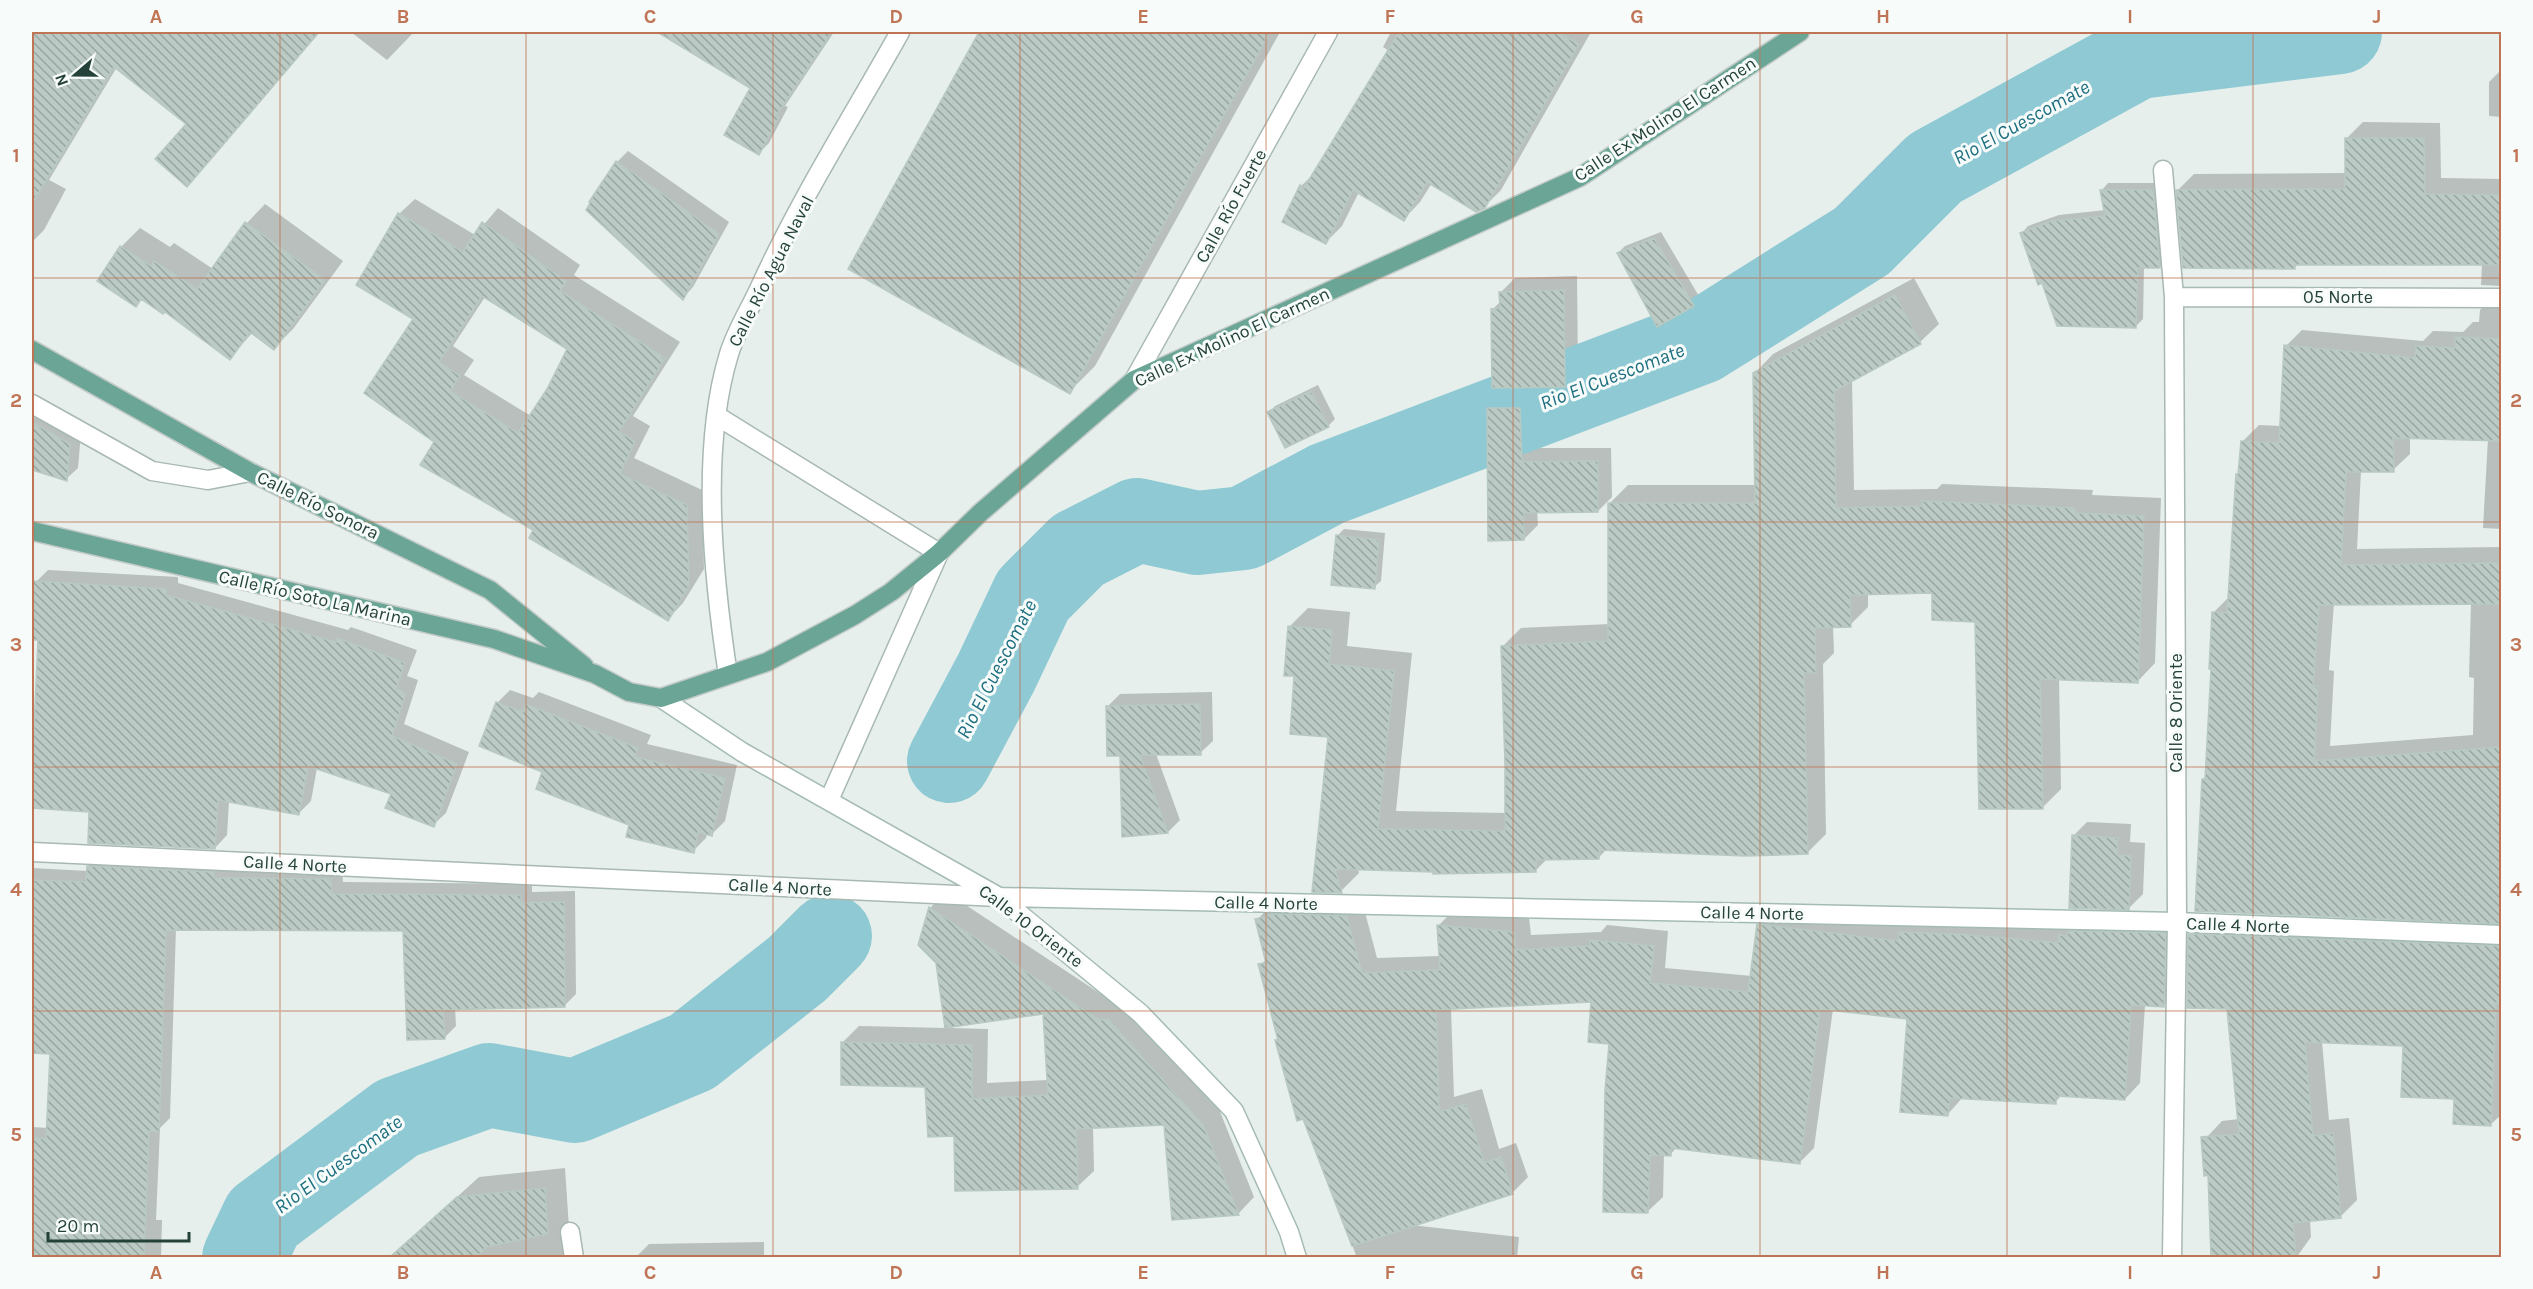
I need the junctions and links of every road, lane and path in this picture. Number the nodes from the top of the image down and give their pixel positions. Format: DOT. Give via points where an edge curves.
graph roads {
  1 [pos="900,32"];
  2 [pos="1328,32"];
  3 [pos="1800,32"];
  4 [pos="2163,170"];
  5 [pos="2174,297"];
  6 [pos="2502,298"];
  7 [pos="32,350"];
  8 [pos="1134,380"];
  9 [pos="32,404"];
  10 [pos="717,416"];
  11 [pos="250,471"];
  12 [pos="32,531"];
  13 [pos="939,553"];
  14 [pos="595,674"];
  15 [pos="728,675"];
  16 [pos="661,698"];
  17 [pos="830,800"];
  18 [pos="32,852"];
  19 [pos="999,897"];
  20 [pos="2177,922"];
  21 [pos="2502,935"];
  22 [pos="570,1232"];
  23 [pos="574,1257"];
  24 [pos="1298,1257"];
  25 [pos="2172,1257"];
  1 -- 10 [label="street, Calle Río Agua Naval" via="775,254 730,353"];
  2 -- 8 [label="street, Calle Río Fuerte"];
  3 -- 8 [label="main road, Calle Ex Molino El Carmen" via="1580,177"];
  4 -- 5 [label="street, Calle 8 Oriente"];
  5 -- 6 [label="street, 05 Norte"];
  5 -- 20 [label="street, Calle 8 Oriente"];
  7 -- 11 [label="main road, Calle Río Sonora"];
  8 -- 13 [label="main road, Calle Ex Molino El Carmen"];
  9 -- 11 [label="street" via="152,471 208,480"];
  10 -- 13 [label="street"];
  10 -- 15 [label="street, Calle Río Agua Naval" via="712,488 716,596"];
  11 -- 14 [label="main road, Calle Río Sonora" via="490,590"];
  12 -- 14 [label="main road, Calle Río Soto La Marina" via="495,639"];
  13 -- 15 [label="main road, Calle Ex Molino El Carmen" via="855,615 767,662"];
  13 -- 17 [label="street"];
  14 -- 16 [label="main road, Calle Ex Molino El Carmen" via="629,692"];
  15 -- 16 [label="main road, Calle Ex Molino El Carmen"];
  16 -- 17 [label="street, Calle 10 Oriente" via="741,752"];
  17 -- 19 [label="street, Calle 10 Oriente"];
  18 -- 19 [label="street, Calle 4 Norte"];
  19 -- 20 [label="street, Calle 4 Norte"];
  19 -- 24 [label="street, Calle 10 Oriente" via="1140,1013 1234,1110"];
  20 -- 21 [label="street, Calle 4 Norte"];
  20 -- 25 [label="street, Calle 8 Oriente"];
  22 -- 23 [label="street"];
}
